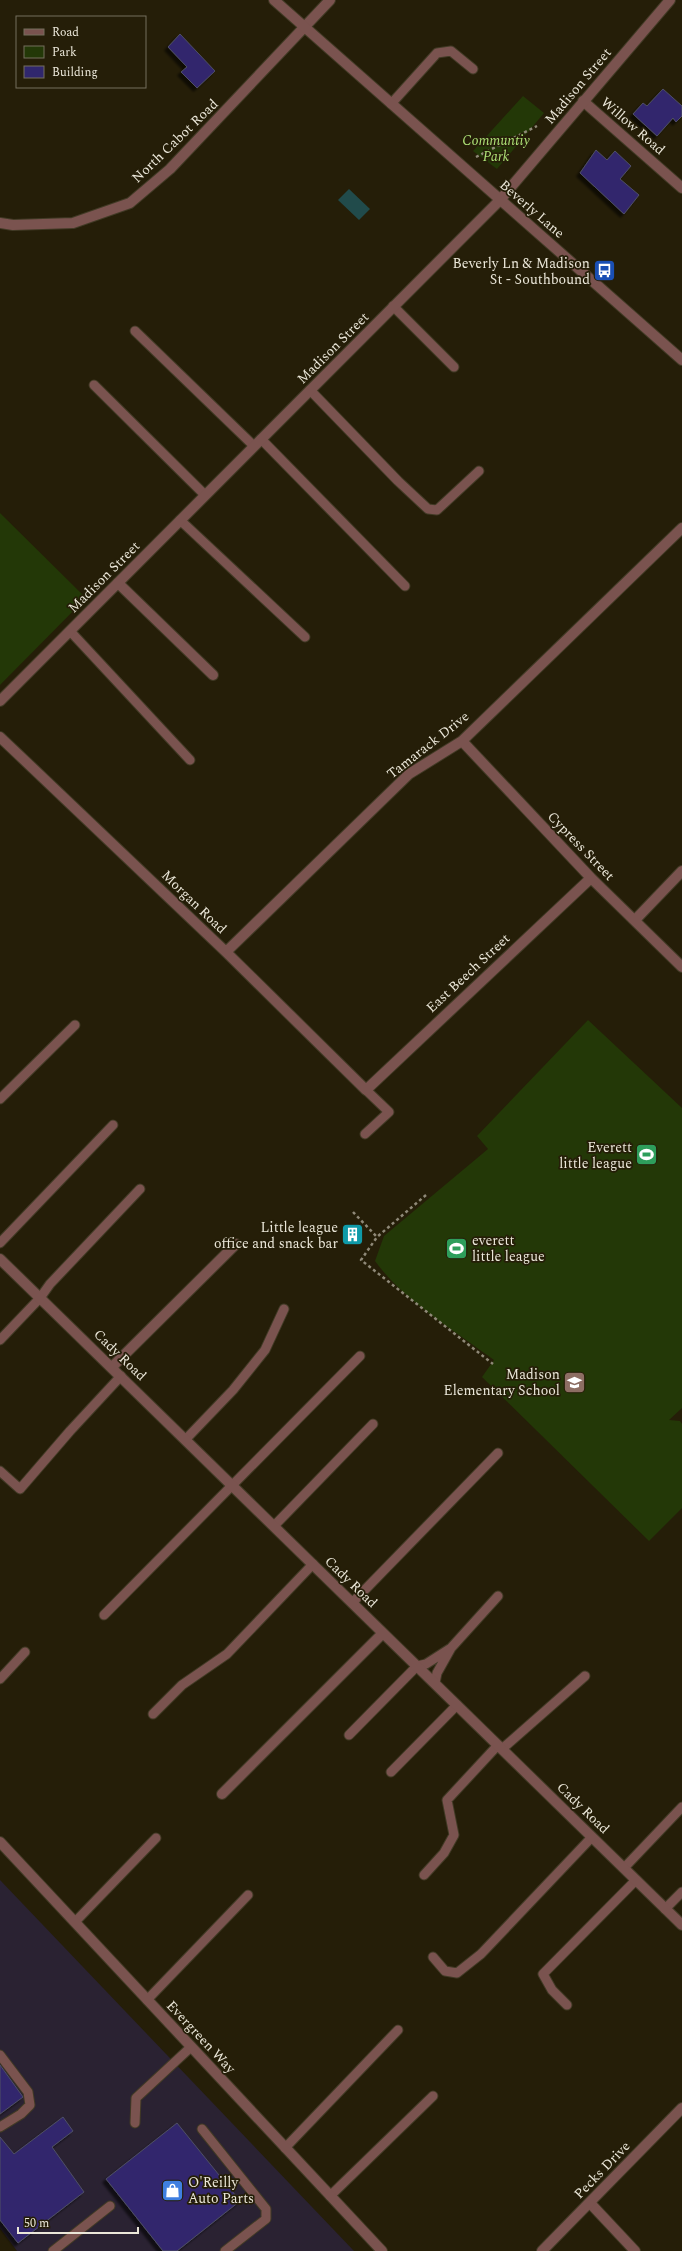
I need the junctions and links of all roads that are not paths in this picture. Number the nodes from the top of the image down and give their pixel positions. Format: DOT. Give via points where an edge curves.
graph roads {
  1 [pos="274,0"];
  2 [pos="330,0"];
  3 [pos="670,0"];
  4 [pos="305,28"];
  5 [pos="473,69"];
  6 [pos="583,101"];
  7 [pos="391,104"];
  8 [pos="682,188"];
  9 [pos="500,200"];
  10 [pos="0,224"];
  11 [pos="394,306"];
  12 [pos="135,331"];
  13 [pos="682,360"];
  14 [pos="454,368"];
  15 [pos="94,385"];
  16 [pos="310,390"];
  17 [pos="258,443"];
  18 [pos="479,471"];
  19 [pos="205,495"];
  20 [pos="180,520"];
  21 [pos="682,528"];
  22 [pos="118,583"];
  23 [pos="405,586"];
  24 [pos="70,631"];
  25 [pos="305,637"];
  26 [pos="213,675"];
  27 [pos="0,701"];
  28 [pos="0,737"];
  29 [pos="462,741"];
  30 [pos="190,760"];
  31 [pos="682,871"];
  32 [pos="590,878"];
  33 [pos="634,920"];
  34 [pos="226,952"];
  35 [pos="682,967"];
  36 [pos="75,1026"];
  37 [pos="366,1090"];
  38 [pos="0,1099"];
  39 [pos="113,1125"];
  40 [pos="365,1134"];
  41 [pos="140,1189"];
  42 [pos="0,1243"];
  43 [pos="236,1244"];
  44 [pos="0,1259"];
  45 [pos="40,1298"];
  46 [pos="284,1309"];
  47 [pos="0,1340"];
  48 [pos="360,1356"];
  49 [pos="112,1367"];
  50 [pos="121,1376"];
  51 [pos="373,1424"];
  52 [pos="186,1439"];
  53 [pos="498,1453"];
  54 [pos="0,1471"];
  55 [pos="233,1485"];
  56 [pos="274,1526"];
  57 [pos="313,1564"];
  58 [pos="498,1596"];
  59 [pos="353,1602"];
  60 [pos="104,1615"];
  61 [pos="383,1633"];
  62 [pos="451,1648"];
  63 [pos="25,1652"];
  64 [pos="416,1666"];
  65 [pos="585,1676"];
  66 [pos="0,1679"];
  67 [pos="435,1683"];
  68 [pos="457,1705"];
  69 [pos="153,1714"];
  70 [pos="349,1735"];
  71 [pos="500,1747"];
  72 [pos="391,1772"];
  73 [pos="222,1794"];
  74 [pos="682,1807"];
  75 [pos="592,1837"];
  76 [pos="156,1838"];
  77 [pos="0,1842"];
  78 [pos="624,1868"];
  79 [pos="424,1875"];
  80 [pos="636,1880"];
  81 [pos="682,1892"];
  82 [pos="248,1895"];
  83 [pos="665,1909"];
  84 [pos="75,1922"];
  85 [pos="682,1925"];
  86 [pos="433,1957"];
  87 [pos="147,2000"];
  88 [pos="567,2005"];
  89 [pos="398,2030"];
  90 [pos="191,2047"];
  91 [pos="0,2055"];
  92 [pos="433,2096"];
  93 [pos="682,2108"];
  94 [pos="135,2122"];
  95 [pos="0,2127"];
  96 [pos="202,2129"];
  97 [pos="285,2148"];
  98 [pos="330,2196"];
  99 [pos="590,2203"];
  100 [pos="110,2206"];
  101 [pos="53,2251"];
  102 [pos="225,2251"];
  103 [pos="382,2251"];
  104 [pos="542,2251"];
  105 [pos="635,2251"];
  1 -- 4 [label="street, Beverly Lane"];
  2 -- 4 [label="street, North Cabot Road"];
  3 -- 6 [label="street, Madison Street"];
  4 -- 7 [label="street, Beverly Lane"];
  4 -- 10 [label="street, North Cabot Road" via="170,169 130,203 73,223"];
  5 -- 7 [label="lane" via="451,51 437,53"];
  6 -- 8 [label="street, Willow Road"];
  6 -- 9 [label="street, Madison Street"];
  7 -- 9 [label="street, Beverly Lane"];
  9 -- 11 [label="street, Madison Street"];
  9 -- 13 [label="street, Beverly Lane"];
  11 -- 14 [label="lane"];
  11 -- 16 [label="street, Madison Street"];
  12 -- 17 [label="lane"];
  15 -- 19 [label="lane"];
  16 -- 17 [label="street, Madison Street"];
  16 -- 18 [label="lane" via="428,509 437,510"];
  17 -- 19 [label="street, Madison Street"];
  17 -- 23 [label="lane"];
  19 -- 20 [label="street, Madison Street"];
  20 -- 22 [label="street, Madison Street"];
  20 -- 25 [label="lane"];
  21 -- 29 [label="street, Tamarack Drive"];
  22 -- 24 [label="street, Madison Street"];
  22 -- 26 [label="street"];
  24 -- 27 [label="street, Madison Street"];
  24 -- 30 [label="lane"];
  28 -- 34 [label="street, Morgan Road"];
  29 -- 32 [label="street, Cypress Street"];
  29 -- 34 [label="street, Tamarack Drive" via="410,774"];
  31 -- 33 [label="street"];
  32 -- 33 [label="street, Cypress Street"];
  32 -- 37 [label="street, East Beech Street"];
  33 -- 35 [label="street, Cypress Street"];
  34 -- 37 [label="street, Morgan Road"];
  36 -- 38 [label="lane"];
  37 -- 40 [label="lane" via="389,1112"];
  39 -- 42 [label="lane"];
  41 -- 45 [label="lane" via="50,1284"];
  43 -- 49 [label="street"];
  44 -- 45 [label="street, Cady Road"];
  45 -- 47 [label="lane"];
  45 -- 49 [label="street, Cady Road"];
  46 -- 52 [label="lane" via="266,1350 233,1390"];
  48 -- 55 [label="lane"];
  49 -- 50 [label="street, Cady Road"];
  50 -- 52 [label="street, Cady Road"];
  50 -- 54 [label="lane" via="20,1489"];
  51 -- 56 [label="lane"];
  52 -- 55 [label="street, Cady Road"];
  53 -- 59 [label="lane"];
  55 -- 56 [label="street, Cady Road"];
  55 -- 60 [label="lane"];
  56 -- 57 [label="street, Cady Road"];
  57 -- 59 [label="street, Cady Road"];
  57 -- 69 [label="lane" via="227,1654 182,1684"];
  58 -- 62 [label="lane"];
  59 -- 61 [label="street, Cady Road"];
  61 -- 64 [label="street, Cady Road"];
  61 -- 73 [label="street"];
  62 -- 64 [label="lane" via="426,1664"];
  62 -- 67 [label="lane" via="437,1673"];
  63 -- 66 [label="lane"];
  64 -- 67 [label="street, Cady Road"];
  64 -- 70 [label="lane"];
  65 -- 71 [label="lane"];
  67 -- 68 [label="street, Cady Road"];
  68 -- 71 [label="street, Cady Road"];
  68 -- 72 [label="lane"];
  71 -- 75 [label="street, Cady Road"];
  71 -- 79 [label="lane" via="447,1800 454,1835 444,1853"];
  74 -- 78 [label="lane"];
  75 -- 78 [label="street, Cady Road"];
  75 -- 86 [label="lane" via="481,1954 457,1973 446,1971"];
  76 -- 84 [label="lane"];
  77 -- 84 [label="street, Evergreen Way"];
  78 -- 80 [label="street, Cady Road"];
  80 -- 83 [label="street, Cady Road"];
  80 -- 88 [label="lane" via="543,1974 552,1990"];
  81 -- 83 [label="lane"];
  82 -- 87 [label="lane"];
  83 -- 85 [label="street, Cady Road"];
  84 -- 87 [label="street, Evergreen Way"];
  87 -- 90 [label="street, Evergreen Way"];
  89 -- 97 [label="lane"];
  90 -- 94 [label="lane" via="136,2098"];
  90 -- 97 [label="street, Evergreen Way"];
  91 -- 95 [label="lane" via="28,2092 30,2105"];
  92 -- 98 [label="lane"];
  93 -- 99 [label="street, Pecks Drive"];
  96 -- 102 [label="lane" via="266,2209 266,2219"];
  97 -- 98 [label="street, Evergreen Way"];
  98 -- 103 [label="street, Evergreen Way"];
  99 -- 104 [label="street, Pecks Drive"];
  99 -- 105 [label="street"];
  100 -- 101 [label="lane"];
}
